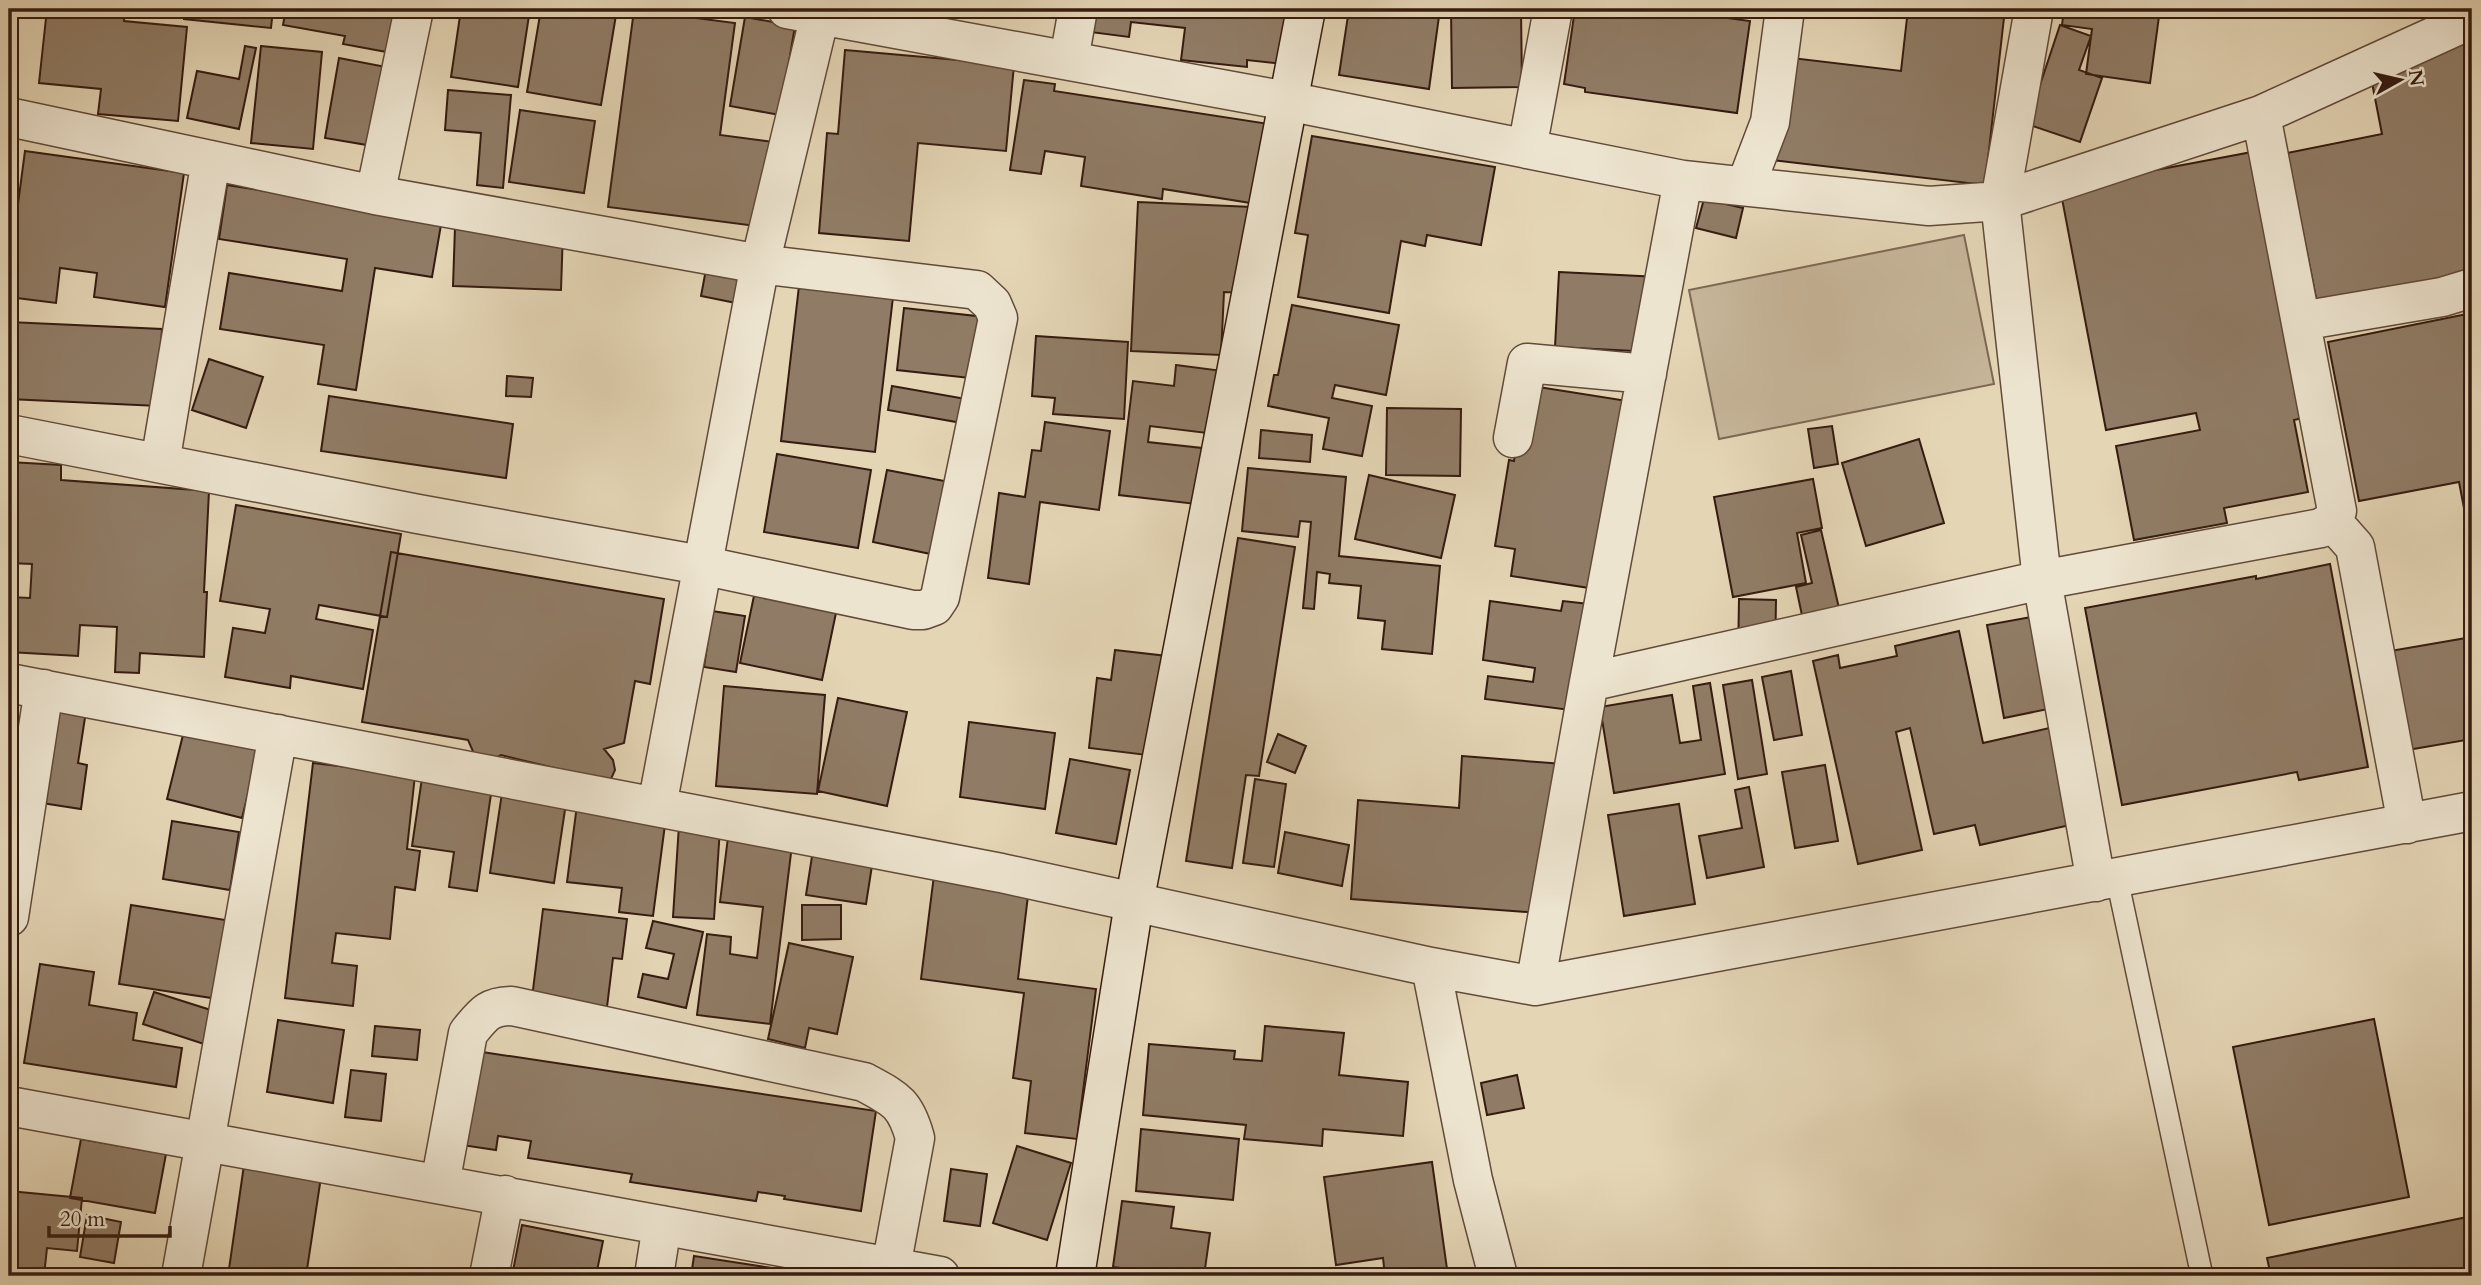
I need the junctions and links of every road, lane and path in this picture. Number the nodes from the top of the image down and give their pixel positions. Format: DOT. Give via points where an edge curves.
graph roads {
  1 [pos="414,9"];
  2 [pos="1079,9"];
  3 [pos="1306,9"];
  4 [pos="1553,9"];
  5 [pos="1785,9"];
  6 [pos="2034,9"];
  7 [pos="803,12"];
  8 [pos="2472,19"];
  9 [pos="1069,60"];
  10 [pos="1287,101"];
  11 [pos="2261,115"];
  12 [pos="9,117"];
  13 [pos="1527,149"];
  14 [pos="211,160"];
  15 [pos="1684,180"];
  16 [pos="1746,185"];
  17 [pos="375,195"];
  18 [pos="2000,201"];
  19 [pos="760,264"];
  20 [pos="2472,288"];
  21 [pos="2301,321"];
  22 [pos="1647,374"];
  23 [pos="9,434"];
  24 [pos="1513,438"];
  25 [pos="160,463"];
  26 [pos="2332,520"];
  27 [pos="701,565"];
  28 [pos="2042,580"];
  29 [pos="1589,682"];
  30 [pos="27,686"];
  31 [pos="278,734"];
  32 [pos="657,806"];
  33 [pos="2472,811"];
  34 [pos="2407,824"];
  35 [pos="2107,880"];
  36 [pos="1134,903"];
  37 [pos="9,917"];
  38 [pos="1431,967"];
  39 [pos="1535,986"];
  40 [pos="9,1105"];
  41 [pos="204,1140"];
  42 [pos="440,1184"];
  43 [pos="505,1195"];
  44 [pos="663,1225"];
  45 [pos="831,1266"];
  46 [pos="891,1267"];
  47 [pos="181,1276"];
  48 [pos="488,1276"];
  49 [pos="654,1276"];
  50 [pos="940,1276"];
  51 [pos="1076,1276"];
  52 [pos="1498,1276"];
  53 [pos="2202,1276"];
  1 -- 17 [label="street"];
  2 -- 9 [label="street"];
  3 -- 10 [label="street"];
  4 -- 13 [label="street"];
  5 -- 16 [label="street" via="1770,122"];
  6 -- 18 [label="street"];
  7 -- 9 [label="street"];
  7 -- 19 [label="street"];
  8 -- 11 [label="street"];
  9 -- 10 [label="street"];
  10 -- 13 [label="street"];
  10 -- 36 [label="street"];
  11 -- 18 [label="street"];
  11 -- 21 [label="street"];
  12 -- 14 [label="street"];
  13 -- 15 [label="street"];
  14 -- 17 [label="street"];
  14 -- 25 [label="street"];
  15 -- 16 [label="street"];
  15 -- 22 [label="street"];
  16 -- 18 [label="street" via="1929,206"];
  17 -- 19 [label="street"];
  18 -- 28 [label="street"];
  19 -- 27 [label="street"];
  19 -- 27 [label="street" via="977,290 992,304 998,318 940,597 934,606 913,610"];
  20 -- 21 [label="street"];
  21 -- 26 [label="street" via="2337,511"];
  22 -- 24 [label="street" via="1527,363"];
  22 -- 29 [label="street"];
  23 -- 25 [label="street"];
  25 -- 27 [label="street"];
  26 -- 28 [label="street" via="2321,528"];
  26 -- 34 [label="street" via="2355,547"];
  27 -- 32 [label="street"];
  28 -- 29 [label="street"];
  28 -- 35 [label="street"];
  29 -- 39 [label="street"];
  30 -- 31 [label="street"];
  30 -- 37 [label="street"];
  31 -- 32 [label="street"];
  31 -- 41 [label="street"];
  32 -- 36 [label="street"];
  33 -- 34 [label="street"];
  34 -- 35 [label="street"];
  35 -- 39 [label="street"];
  35 -- 53 [label="lane"];
  36 -- 38 [label="street"];
  36 -- 51 [label="street"];
  38 -- 39 [label="street"];
  38 -- 52 [label="street" via="1473,1180"];
  40 -- 41 [label="street"];
  41 -- 42 [label="street"];
  41 -- 47 [label="street"];
  42 -- 43 [label="street"];
  42 -- 46 [label="street" via="468,1033 496,1006 512,1006 864,1082 897,1100 915,1138"];
  43 -- 44 [label="street"];
  43 -- 48 [label="street"];
  44 -- 45 [label="street"];
  44 -- 49 [label="street"];
  45 -- 46 [label="street"];
  46 -- 50 [label="street"];
}
